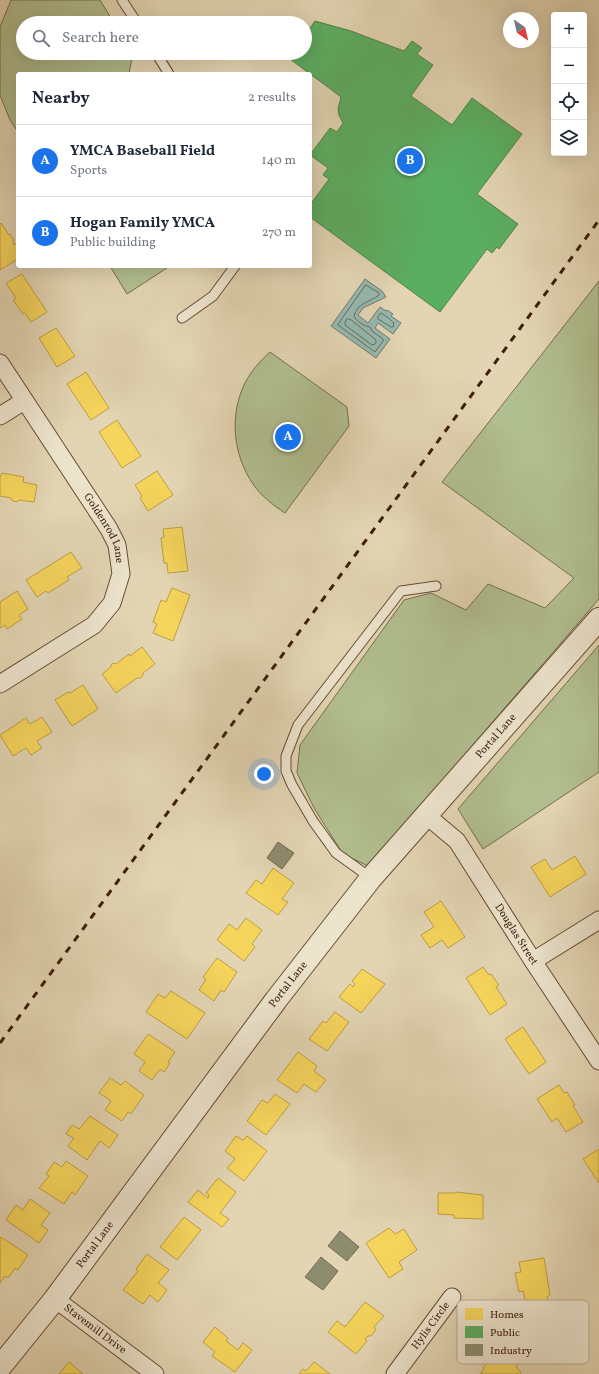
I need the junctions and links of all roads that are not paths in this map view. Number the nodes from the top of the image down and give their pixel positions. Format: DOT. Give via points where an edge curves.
graph roads {
  1 [pos="122,0"];
  2 [pos="132,16"];
  3 [pos="160,60"];
  4 [pos="168,72"];
  5 [pos="234,268"];
  6 [pos="182,318"];
  7 [pos="0,363"];
  8 [pos="24,401"];
  9 [pos="0,416"];
  10 [pos="436,586"];
  11 [pos="599,619"];
  12 [pos="0,684"];
  13 [pos="426,815"];
  14 [pos="371,878"];
  15 [pos="599,920"];
  16 [pos="533,961"];
  17 [pos="599,1061"];
  18 [pos="452,1297"];
  19 [pos="55,1299"];
  20 [pos="0,1367"];
  21 [pos="155,1374"];
  22 [pos="395,1374"];
  1 -- 2 [label="lane"];
  3 -- 4 [label="lane"];
  5 -- 6 [label="lane" via="213,296"];
  7 -- 8 [label="street, Goldenrod Lane"];
  8 -- 9 [label="street"];
  8 -- 12 [label="street, Goldenrod Lane" via="109,529 117,546 121,574 112,603 94,625"];
  10 -- 14 [label="lane" via="401,591 298,725 286,756 286,771 313,821 336,853"];
  11 -- 13 [label="street, Portal Lane"];
  13 -- 14 [label="street, Portal Lane"];
  13 -- 16 [label="street, Douglas Street" via="457,841"];
  14 -- 19 [label="street, Portal Lane" via="276,1000"];
  15 -- 16 [label="street"];
  16 -- 17 [label="street, Douglas Street"];
  18 -- 22 [label="street, Hylis Circle"];
  19 -- 20 [label="street, Portal Lane"];
  19 -- 21 [label="street, Stavemill Drive"];
}
